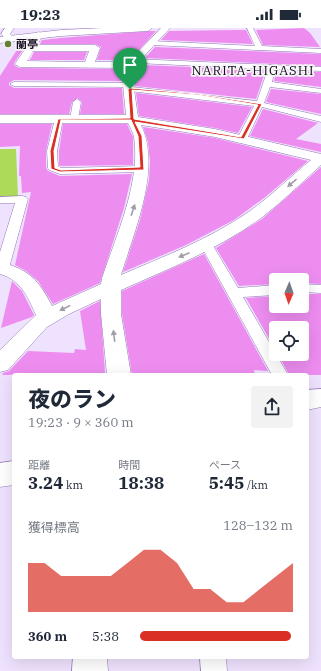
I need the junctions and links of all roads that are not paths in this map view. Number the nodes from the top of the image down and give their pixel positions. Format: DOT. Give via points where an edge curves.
graph roads {
  1 [pos="10,28"];
  2 [pos="119,28"];
  3 [pos="148,28"];
  4 [pos="166,28"];
  5 [pos="250,28"];
  6 [pos="39,35"];
  7 [pos="10,38"];
  8 [pos="0,40"];
  9 [pos="152,43"];
  10 [pos="30,48"];
  11 [pos="260,48"];
  12 [pos="321,51"];
  13 [pos="135,63"];
  14 [pos="89,64"];
  15 [pos="272,67"];
  16 [pos="321,69"];
  17 [pos="14,84"];
  18 [pos="268,84"];
  19 [pos="130,87"];
  20 [pos="321,91"];
  21 [pos="77,102"];
  22 [pos="260,104"];
  23 [pos="0,119"];
  24 [pos="59,119"];
  25 [pos="321,119"];
  26 [pos="74,120"];
  27 [pos="132,120"];
  28 [pos="242,139"];
  29 [pos="321,158"];
  30 [pos="142,169"];
  31 [pos="0,200"];
  32 [pos="206,244"];
  33 [pos="1,268"];
  34 [pos="111,287"];
  35 [pos="309,288"];
  36 [pos="321,289"];
  37 [pos="269,290"];
  38 [pos="234,293"];
  39 [pos="47,318"];
  40 [pos="0,364"];
  41 [pos="119,373"];
  42 [pos="279,373"];
  43 [pos="321,398"];
  44 [pos="309,400"];
  45 [pos="12,473"];
  46 [pos="0,475"];
  47 [pos="90,659"];
  48 [pos="213,659"];
  49 [pos="90,671"];
  50 [pos="214,671"];
  1 -- 7 [label="street" via="5,34"];
  2 -- 3 [label="street"];
  2 -- 6 [label="street"];
  4 -- 9 [label="street"];
  5 -- 11 [label="lane"];
  6 -- 7 [label="street"];
  6 -- 10 [label="street"];
  7 -- 8 [label="street"];
  9 -- 11 [label="lane"];
  9 -- 13 [label="street"];
  10 -- 14 [label="street" via="96,48"];
  10 -- 14 [label="street" via="20,64"];
  11 -- 12 [label="lane"];
  13 -- 14 [label="street"];
  13 -- 15 [label="lane"];
  13 -- 19 [label="street" via="128,75"];
  15 -- 16 [label="lane"];
  15 -- 18 [label="lane"];
  17 -- 19 [label="lane"];
  18 -- 20 [label="lane"];
  18 -- 22 [label="lane"];
  19 -- 22 [label="lane"];
  19 -- 27 [label="street"];
  21 -- 26 [label="lane"];
  22 -- 25 [label="lane"];
  22 -- 28 [label="lane"];
  23 -- 24 [label="street"];
  24 -- 26 [label="street"];
  24 -- 30 [label="lane" via="52,151 53,168 60,171"];
  26 -- 27 [label="street"];
  27 -- 28 [label="street"];
  27 -- 30 [label="street" via="140,136"];
  28 -- 29 [label="street"];
  29 -- 32 [label="street, one-way" via="256,214"];
  34 -- 30 [label="street, one-way"];
  31 -- 33 [label="lane" via="22,199"];
  32 -- 34 [label="street, one-way"];
  32 -- 38 [label="lane"];
  33 -- 39 [label="street" via="17,274 34,287"];
  34 -- 39 [label="street, one-way"];
  41 -- 34 [label="street, one-way" via="111,314"];
  35 -- 36 [label="lane"];
  37 -- 38 [label="lane"];
  38 -- 42 [label="lane"];
  39 -- 40 [label="street" via="40,322"];
  43 -- 44 [label="street"];
  45 -- 46 [label="street"];
  47 -- 49 [label="street"];
  48 -- 50 [label="lane"];
}
